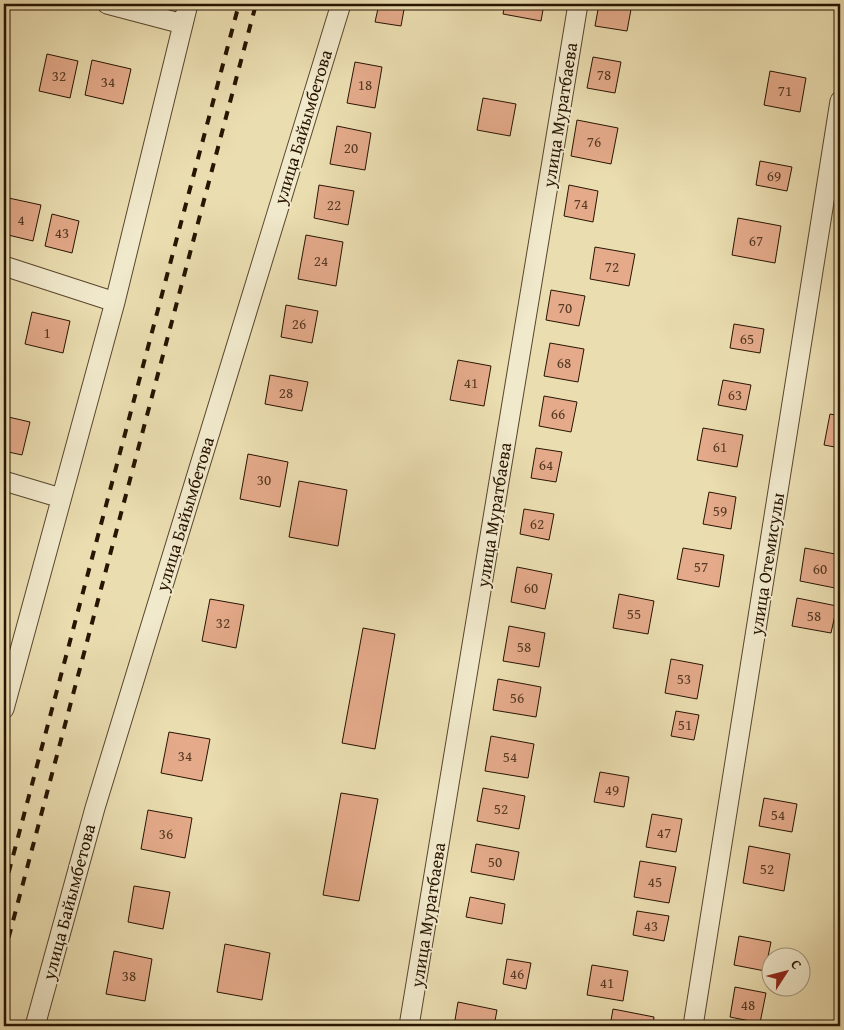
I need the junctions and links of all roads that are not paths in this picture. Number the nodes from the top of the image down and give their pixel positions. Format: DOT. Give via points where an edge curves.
graph roads {
  1 [pos="107,4"];
  2 [pos="188,4"];
  3 [pos="341,4"];
  4 [pos="578,4"];
  5 [pos="183,24"];
  6 [pos="840,101"];
  7 [pos="4,266"];
  8 [pos="115,302"];
  9 [pos="4,481"];
  10 [pos="61,498"];
  11 [pos="8,679"];
  12 [pos="4,709"];
  13 [pos="36,1026"];
  14 [pos="409,1026"];
  15 [pos="693,1026"];
  1 -- 5 [label="street"];
  2 -- 5 [label="street"];
  3 -- 13 [label="street, улица Байымбетова" via="95,808"];
  4 -- 14 [label="street, улица Муратбаева"];
  5 -- 8 [label="street"];
  6 -- 15 [label="street, улица Отемисулы"];
  7 -- 8 [label="street"];
  8 -- 10 [label="street"];
  9 -- 10 [label="street"];
  10 -- 11 [label="street"];
  11 -- 12 [label="street"];
}
